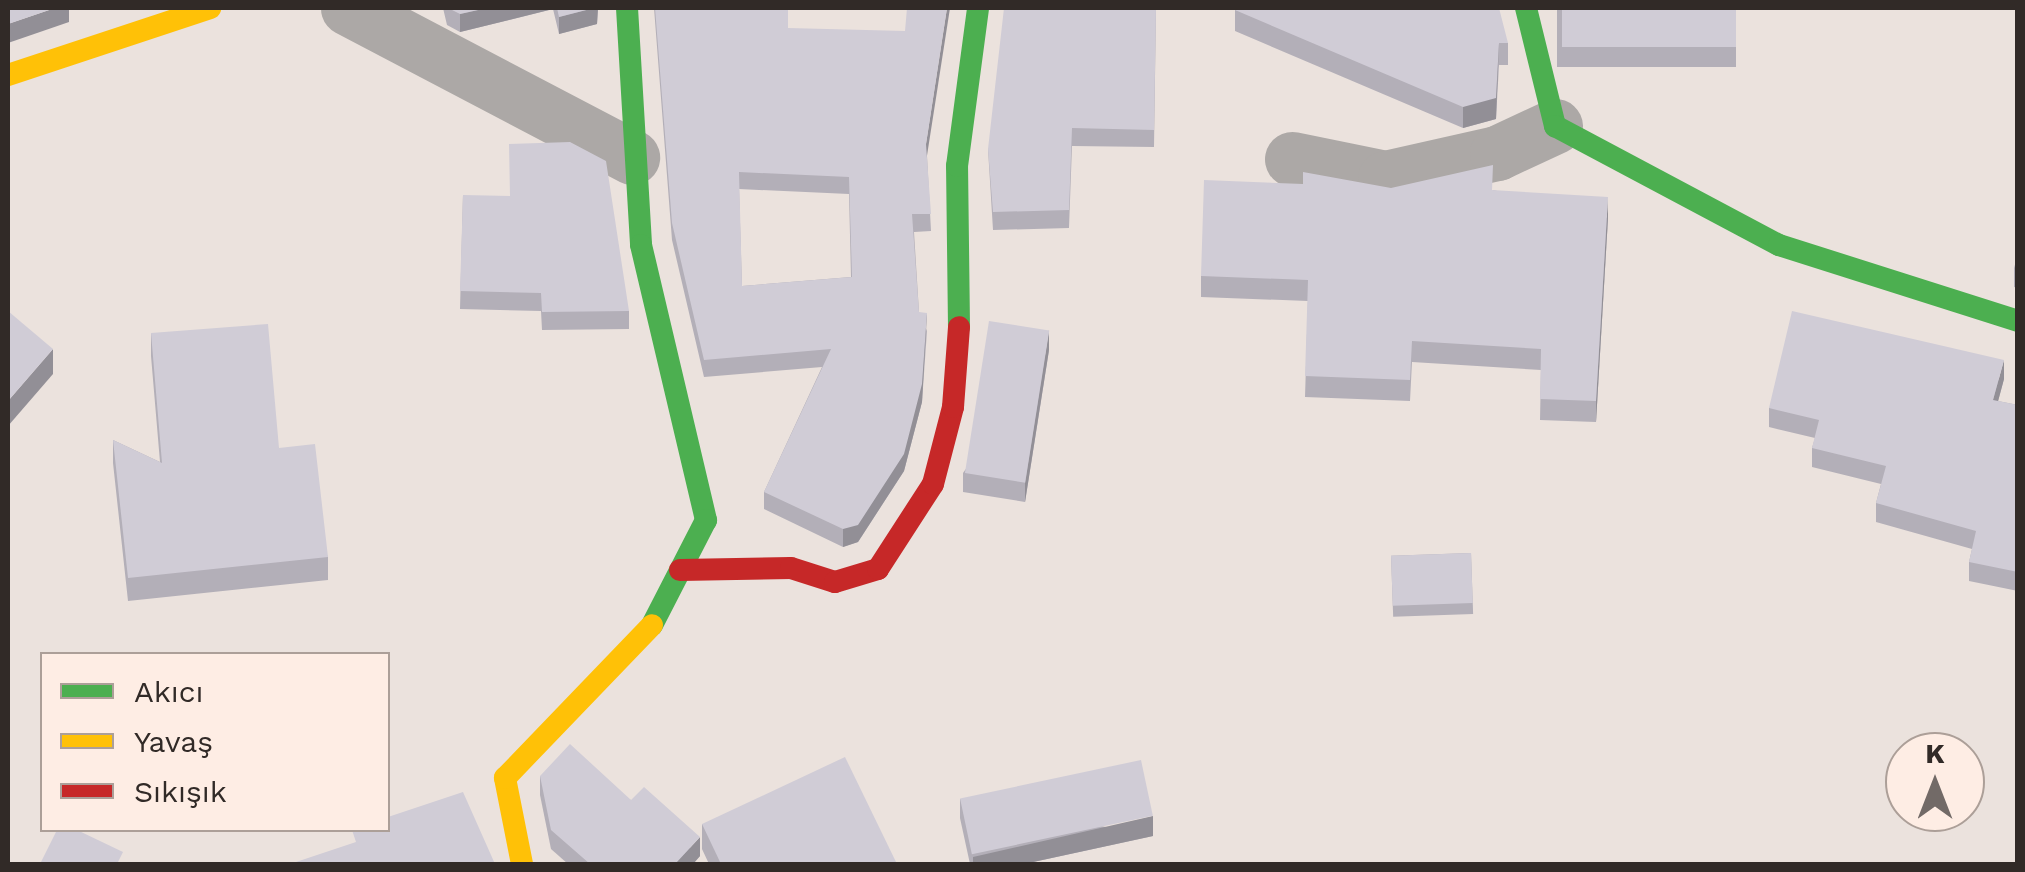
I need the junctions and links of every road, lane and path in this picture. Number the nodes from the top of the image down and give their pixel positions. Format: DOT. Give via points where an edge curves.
graph roads {
  1 [pos="210,8"];
  2 [pos="348,8"];
  3 [pos="627,8"];
  4 [pos="978,8"];
  5 [pos="1526,8"];
  6 [pos="8,74"];
  7 [pos="1555,126"];
  8 [pos="632,157"];
  9 [pos="1292,159"];
  10 [pos="2018,321"];
  11 [pos="680,570"];
  12 [pos="522,864"];
  1 -- 6 [label="street"];
  2 -- 8 [label="street"];
  3 -- 8 [label="street"];
  4 -- 11 [label="street" via="957,166 964,256 954,407 933,484 878,569 835,582 790,568"];
  5 -- 7 [label="street"];
  7 -- 9 [label="street" via="1497,153 1385,178"];
  7 -- 10 [label="street" via="1780,245"];
  8 -- 11 [label="street" via="641,245 706,520"];
  11 -- 12 [label="street" via="644,641 505,778"];
}
